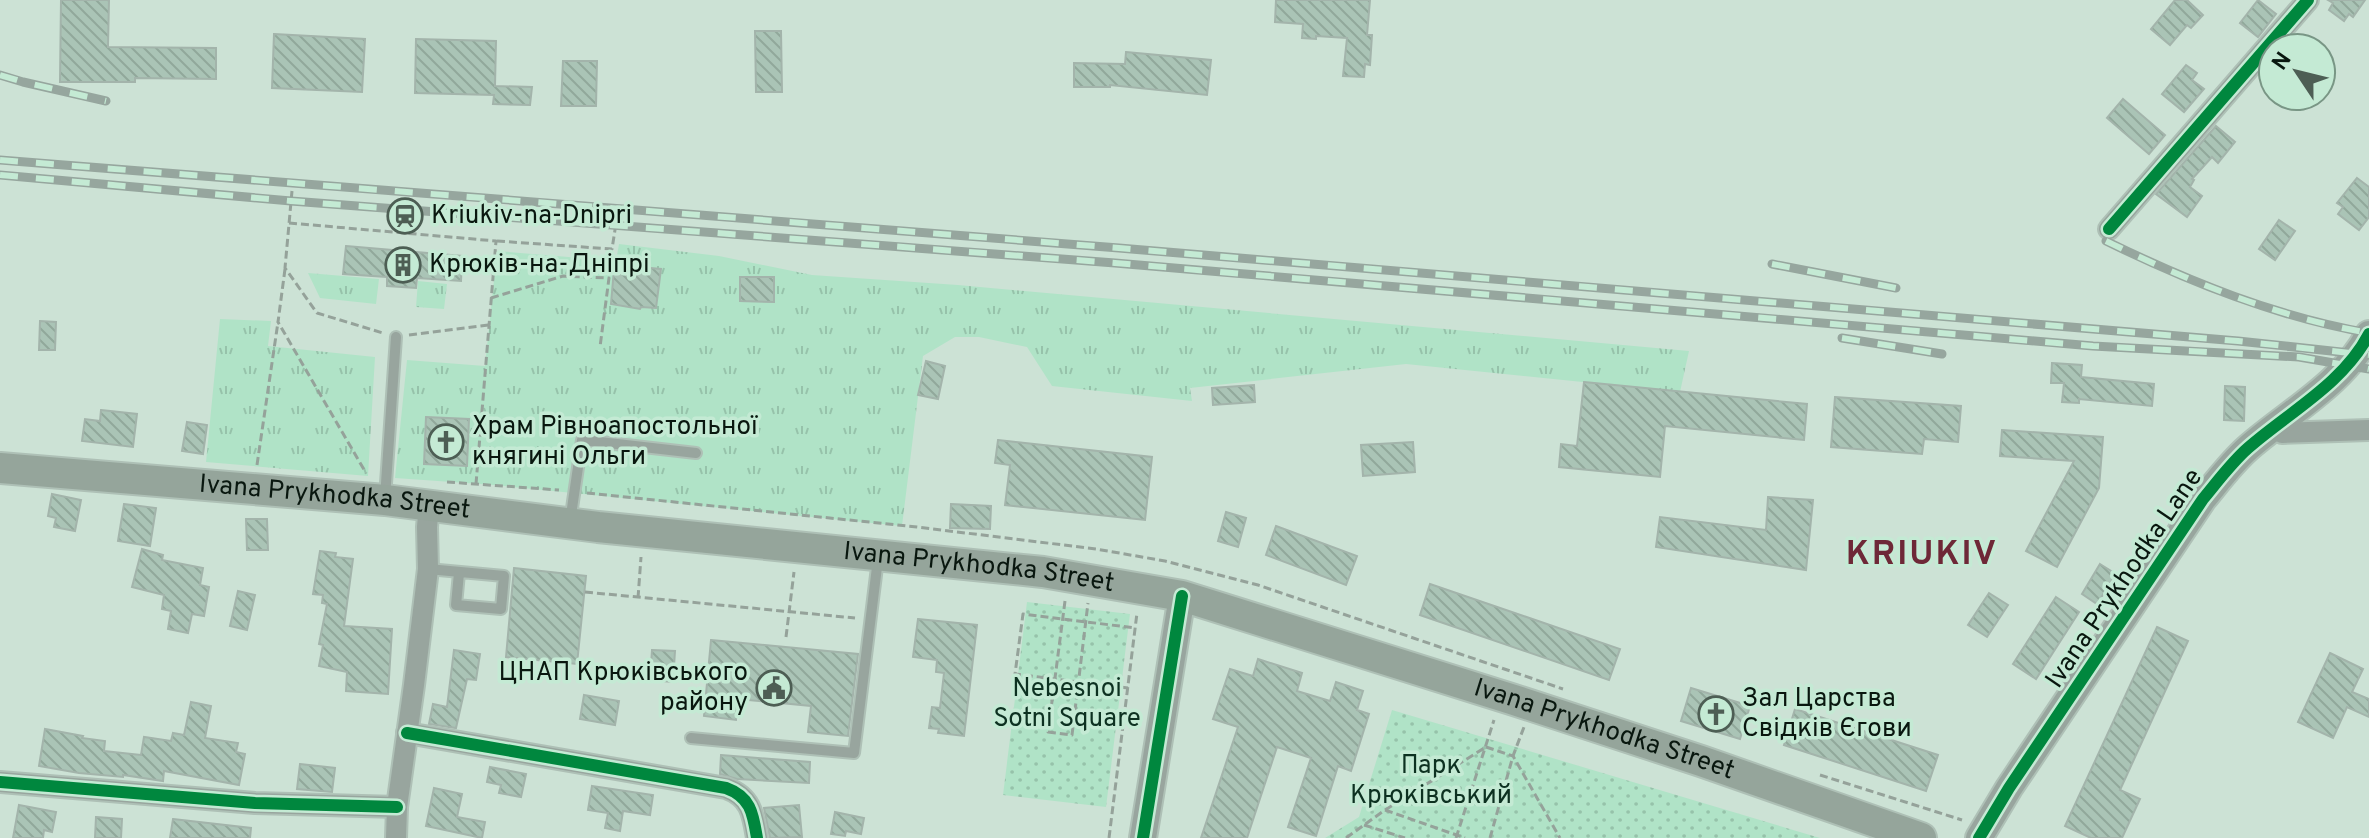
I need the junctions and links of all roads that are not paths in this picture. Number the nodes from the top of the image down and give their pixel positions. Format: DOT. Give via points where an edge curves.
graph roads {
  1 [pos="2308,0"];
  2 [pos="2109,229"];
  3 [pos="2369,334"];
  4 [pos="396,337"];
  5 [pos="2273,427"];
  6 [pos="2369,430"];
  7 [pos="696,453"];
  8 [pos="0,468"];
  9 [pos="376,488"];
  10 [pos="429,505"];
  11 [pos="570,523"];
  12 [pos="878,557"];
  13 [pos="428,569"];
  14 [pos="459,573"];
  15 [pos="1182,596"];
  16 [pos="407,733"];
  17 [pos="691,738"];
  18 [pos="0,782"];
  19 [pos="397,807"];
  20 [pos="396,838"];
  21 [pos="757,838"];
  22 [pos="1143,838"];
  23 [pos="1921,838"];
  24 [pos="1979,838"];
  1 -- 2 [label="street"];
  3 -- 5 [label="street, Ivana Prykhodka Lane" via="2341,371"];
  4 -- 9 [label="lane"];
  5 -- 6 [label="street" via="2282,433"];
  5 -- 24 [label="street, Ivana Prykhodka Lane" via="2236,459 2203,499"];
  7 -- 11 [label="lane" via="582,440"];
  8 -- 9 [label="main road, Ivana Prykhodka Street"];
  9 -- 10 [label="main road, Ivana Prykhodka Street"];
  10 -- 11 [label="main road, Ivana Prykhodka Street"];
  10 -- 13 [label="street"];
  11 -- 12 [label="main road, Ivana Prykhodka Street"];
  12 -- 15 [label="main road, Ivana Prykhodka Street" via="1043,572"];
  12 -- 17 [label="lane" via="854,753"];
  13 -- 14 [label="lane"];
  13 -- 16 [label="street"];
  14 -- 14 [label="lane" via="504,576 501,609 456,605"];
  15 -- 22 [label="street"];
  15 -- 23 [label="main road, Ivana Prykhodka Street" via="1540,708"];
  16 -- 19 [label="street"];
  16 -- 21 [label="street" via="735,791 752,810"];
  18 -- 19 [label="street" via="255,803"];
  19 -- 20 [label="street"];
}
